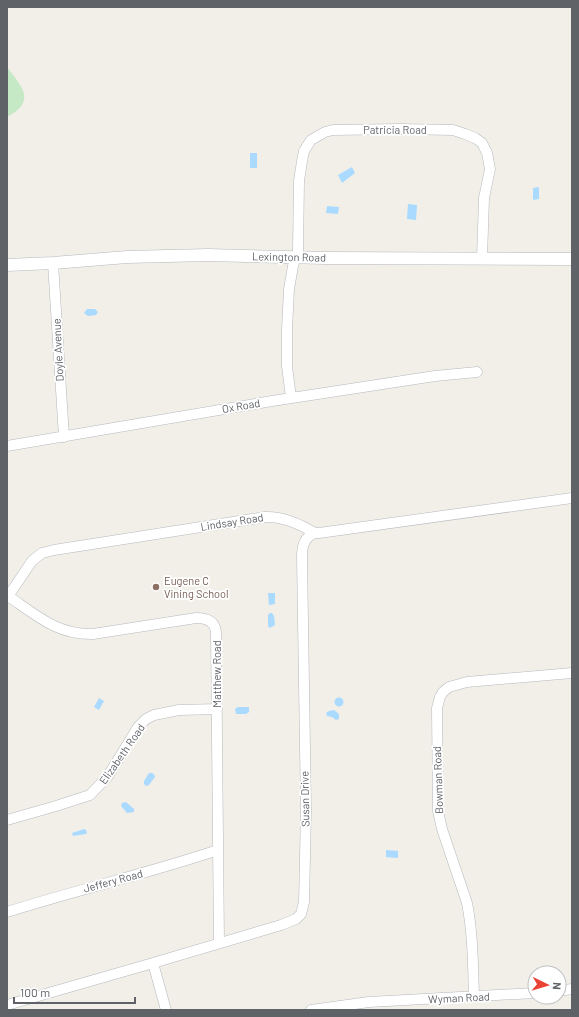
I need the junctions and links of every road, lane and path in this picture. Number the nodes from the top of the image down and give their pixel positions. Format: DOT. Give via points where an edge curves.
graph roads {
  1 [pos="296,257"];
  2 [pos="482,258"];
  3 [pos="572,259"];
  4 [pos="53,263"];
  5 [pos="7,265"];
  6 [pos="477,372"];
  7 [pos="291,398"];
  8 [pos="64,437"];
  9 [pos="7,446"];
  10 [pos="572,498"];
  11 [pos="315,533"];
  12 [pos="8,597"];
  13 [pos="572,673"];
  14 [pos="217,709"];
  15 [pos="7,820"];
  16 [pos="218,850"];
  17 [pos="7,912"];
  18 [pos="219,943"];
  19 [pos="153,963"];
  20 [pos="527,994"];
  21 [pos="474,997"];
  22 [pos="7,1005"];
  23 [pos="394,1006"];
  24 [pos="166,1010"];
  25 [pos="311,1010"];
  1 -- 2 [label="street, Lexington Road"];
  1 -- 2 [label="street, Patricia Road" via="299,181 304,151 311,140 333,130 400,129 453,130 482,143 490,169 484,198"];
  1 -- 4 [label="street, Lexington Road" via="127,257"];
  1 -- 7 [label="street, Patricia Road" via="289,289 287,328 287,366"];
  2 -- 3 [label="street, Lexington Road"];
  4 -- 5 [label="street, Lexington Road"];
  4 -- 8 [label="street, Doyle Avenue"];
  6 -- 7 [label="street, Ox Road"];
  7 -- 8 [label="street, Ox Road"];
  8 -- 9 [label="street, Ox Road"];
  10 -- 11 [label="street"];
  11 -- 12 [label="street, Lindsay Road" via="288,520 265,517 49,551 32,561"];
  11 -- 18 [label="street, Susan Drive" via="306,538 302,547 306,810 304,906 300,914 291,921"];
  12 -- 14 [label="street, Matthew Road" via="52,626 84,634 196,618 209,620 214,624 216,632"];
  13 -- 21 [label="street, Bowman Road" via="467,682 449,687 438,702 438,811 469,914"];
  14 -- 15 [label="street, Elizabeth Road" via="179,710 146,719 138,727 108,776 90,795"];
  14 -- 16 [label="street, Matthew Road"];
  16 -- 17 [label="street, Jeffery Road"];
  16 -- 18 [label="street, Matthew Road"];
  18 -- 19 [label="street, Susan Drive"];
  19 -- 22 [label="street"];
  19 -- 24 [label="street"];
  20 -- 21 [label="street, Wyman Road"];
  21 -- 23 [label="street, Wyman Road"];
  23 -- 25 [label="street, Wyman Road" via="368,1002"];
}
